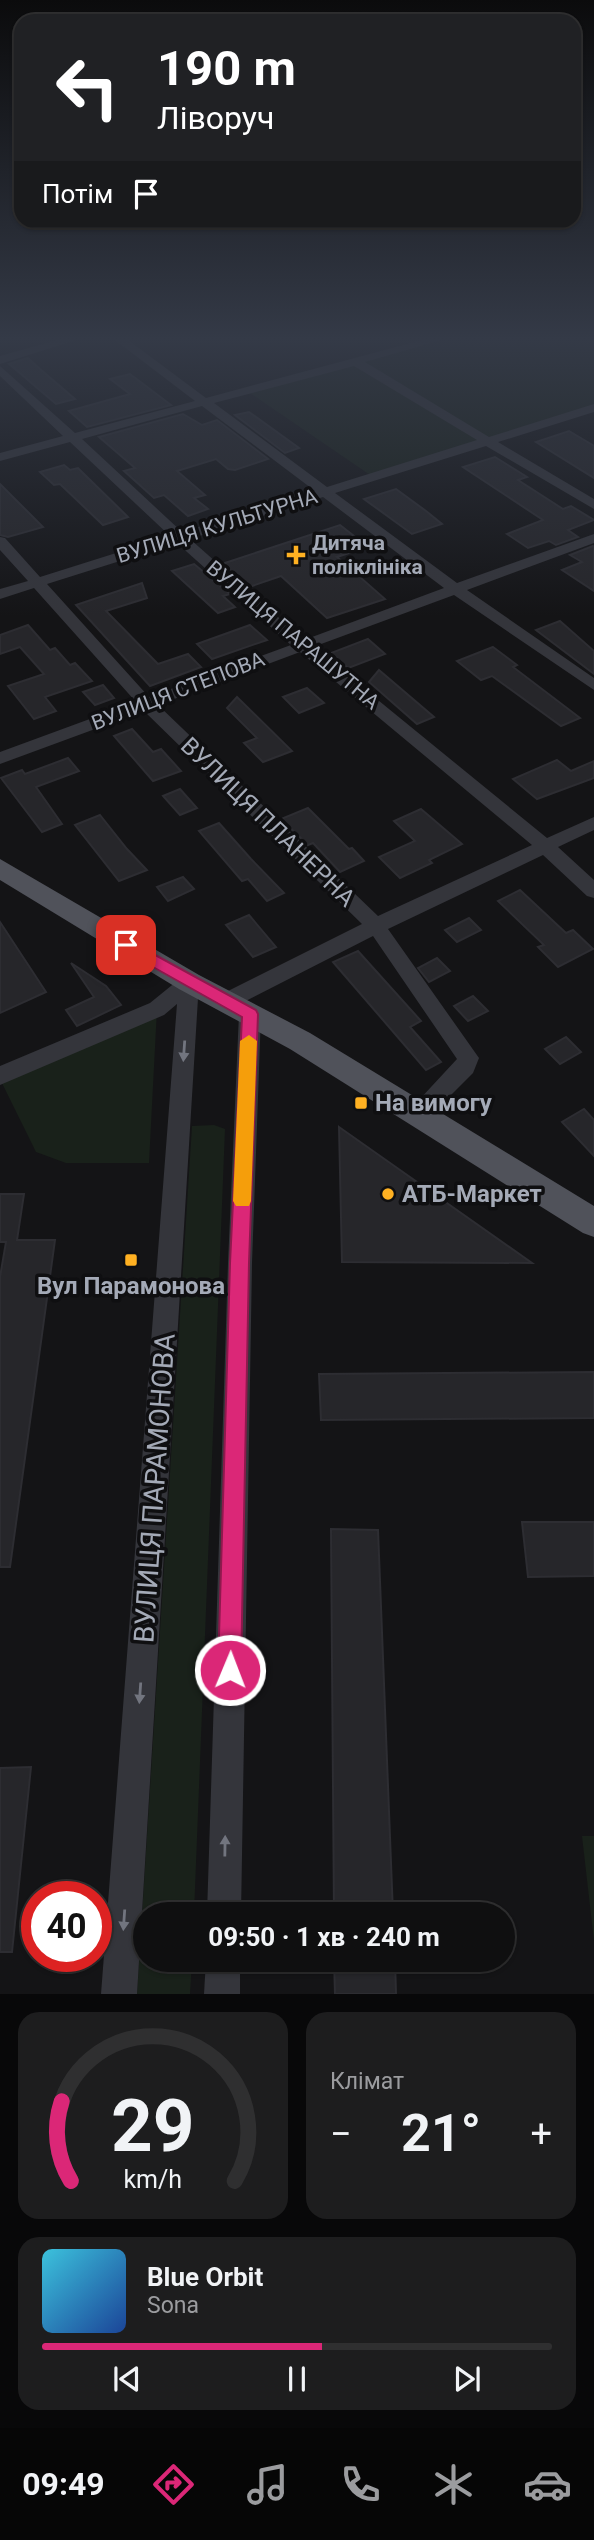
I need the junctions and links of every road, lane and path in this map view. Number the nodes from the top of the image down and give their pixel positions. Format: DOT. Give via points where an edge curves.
graph roads {
  1 [pos="65,430"];
  2 [pos="100,430"];
  3 [pos="241,430"];
  4 [pos="471,430"];
  5 [pos="524,430"];
  6 [pos="73,437"];
  7 [pos="489,441"];
  8 [pos="0,457"];
  9 [pos="327,492"];
  10 [pos="594,505"];
  11 [pos="179,537"];
  12 [pos="594,538"];
  13 [pos="0,541"];
  14 [pos="37,582"];
  15 [pos="455,589"];
  16 [pos="0,594"];
  17 [pos="300,644"];
  18 [pos="594,685"];
  19 [pos="146,703"];
  20 [pos="0,758"];
  21 [pos="594,824"];
  22 [pos="547,845"];
  23 [pos="0,868"];
  24 [pos="594,891"];
  25 [pos="376,926"];
  26 [pos="189,982"];
  27 [pos="239,1008"];
  28 [pos="0,1076"];
  29 [pos="416,1114"];
  30 [pos="594,1223"];
  31 [pos="224,1902"];
  32 [pos="223,1972"];
  33 [pos="119,1994"];
  34 [pos="222,1994"];
  1 -- 6 [label="street, ВУЛИЦЯ ПАРАШУТНА"];
  2 -- 6 [label="street"];
  3 -- 9 [label="street"];
  4 -- 7 [label="street"];
  5 -- 7 [label="street, ВУЛИЦЯ КУЛЬТУРНА"];
  6 -- 8 [label="street"];
  6 -- 11 [label="street, ВУЛИЦЯ ПАРАШУТНА"];
  7 -- 9 [label="street, ВУЛИЦЯ КУЛЬТУРНА"];
  7 -- 10 [label="street"];
  9 -- 11 [label="street, ВУЛИЦЯ КУЛЬТУРНА"];
  9 -- 15 [label="street"];
  11 -- 14 [label="street, ВУЛИЦЯ КУЛЬТУРНА"];
  11 -- 17 [label="street, ВУЛИЦЯ ПАРАШУТНА"];
  12 -- 15 [label="street, ВУЛИЦЯ СТЕПОВА"];
  13 -- 14 [label="street, ВУЛИЦЯ ПЛАНЕРНА"];
  14 -- 16 [label="street, ВУЛИЦЯ КУЛЬТУРНА"];
  14 -- 19 [label="street, ВУЛИЦЯ ПЛАНЕРНА"];
  15 -- 17 [label="street, ВУЛИЦЯ СТЕПОВА"];
  15 -- 18 [label="street"];
  17 -- 19 [label="street, ВУЛИЦЯ СТЕПОВА"];
  17 -- 22 [label="street, ВУЛИЦЯ ПАРАШУТНА"];
  19 -- 20 [label="street, ВУЛИЦЯ СТЕПОВА"];
  19 -- 25 [label="street, ВУЛИЦЯ ПЛАНЕРНА"];
  21 -- 22 [label="street"];
  22 -- 24 [label="street, ВУЛИЦЯ ПАРАШУТНА"];
  22 -- 25 [label="street"];
  23 -- 26 [label="main road"];
  25 -- 27 [label="street"];
  25 -- 29 [label="street, ВУЛИЦЯ ПЛАНЕРНА" via="468,1058 465,1067"];
  26 -- 27 [label="main road"];
  26 -- 28 [label="street" via="157,1009"];
  26 -- 33 [label="street, ВУЛИЦЯ ПАРАМОНОВА, one-way"];
  27 -- 29 [label="main road"];
  31 -- 27 [label="street, one-way" via="240,1263"];
  29 -- 30 [label="main road"];
  32 -- 34 [label="street"];
}
